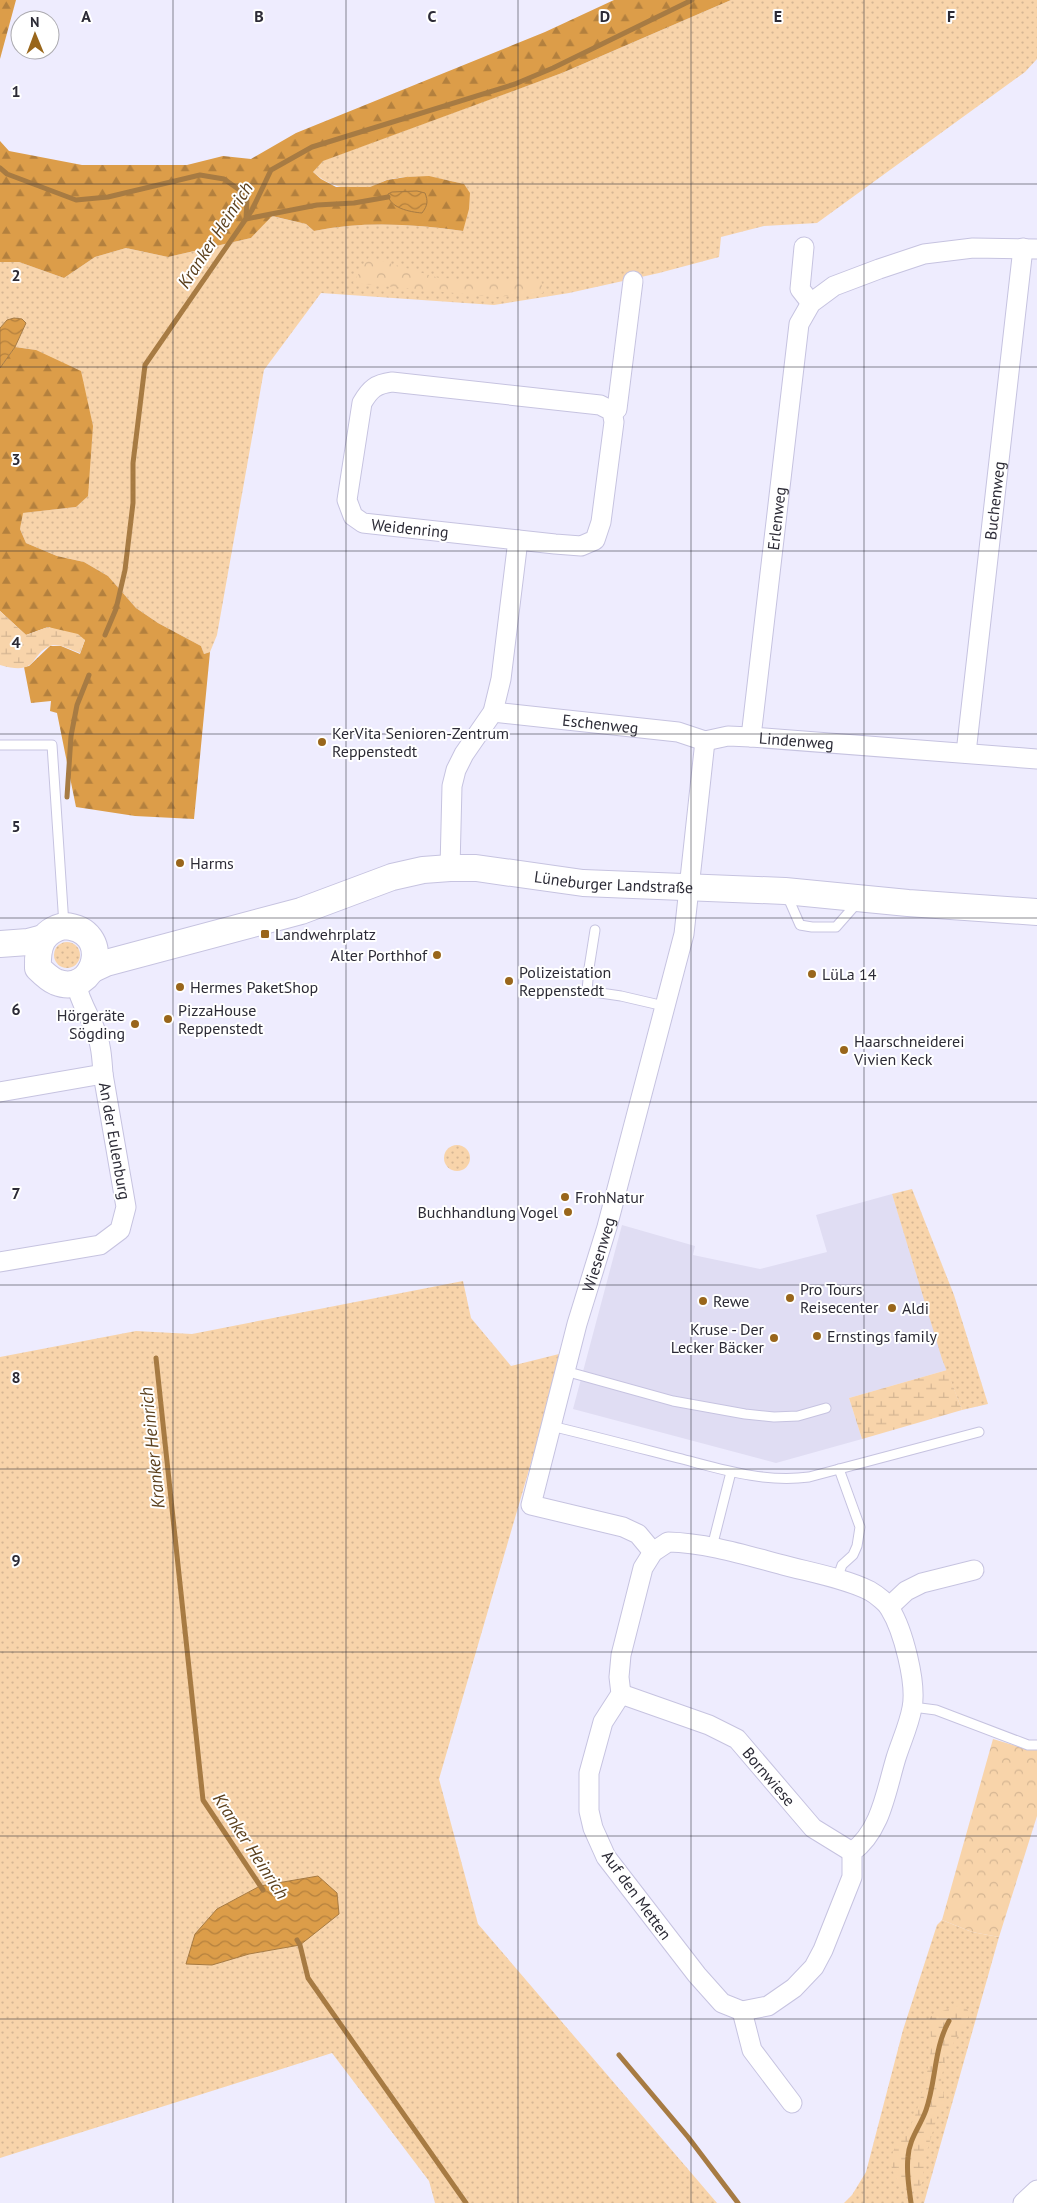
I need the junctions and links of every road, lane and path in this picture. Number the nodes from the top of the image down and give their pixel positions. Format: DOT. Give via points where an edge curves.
graph roads {
  1 [pos="804,247"];
  2 [pos="1030,249"];
  3 [pos="633,281"];
  4 [pos="811,303"];
  5 [pos="612,411"];
  6 [pos="518,540"];
  7 [pos="492,712"];
  8 [pos="751,737"];
  9 [pos="705,741"];
  10 [pos="0,745"];
  11 [pos="966,753"];
  12 [pos="1037,759"];
  13 [pos="450,868"];
  14 [pos="690,888"];
  15 [pos="1037,912"];
  16 [pos="595,930"];
  17 [pos="54,932"];
  18 [pos="200,937"];
  19 [pos="90,938"];
  20 [pos="0,944"];
  21 [pos="0,962"];
  22 [pos="38,968"];
  23 [pos="84,976"];
  24 [pos="664,1006"];
  25 [pos="103,1074"];
  26 [pos="0,1092"];
  27 [pos="0,1262"];
  28 [pos="565,1371"];
  29 [pos="826,1408"];
  30 [pos="551,1426"];
  31 [pos="979,1432"];
  32 [pos="839,1469"];
  33 [pos="731,1472"];
  34 [pos="712,1546"];
  35 [pos="653,1552"];
  36 [pos="974,1570"];
  37 [pos="837,1579"];
  38 [pos="889,1607"];
  39 [pos="621,1694"];
  40 [pos="913,1706"];
  41 [pos="1037,1745"];
  42 [pos="852,1852"];
  43 [pos="742,2012"];
  44 [pos="792,2103"];
  45 [pos="1037,2190"];
  46 [pos="1023,2203"];
  1 -- 4 [label="street" via="800,289"];
  2 -- 4 [label="street, Erlenweg" via="973,248 924,254 834,286"];
  2 -- 11 [label="street, Buchenweg"];
  3 -- 5 [label="street, Weidenring" via="618,408"];
  4 -- 8 [label="street, Erlenweg" via="799,324"];
  5 -- 6 [label="street, Weidenring" via="614,422 601,522 595,540 581,546"];
  5 -- 6 [label="street, Weidenring" via="600,405 392,382 380,383 370,390 362,403 347,500 353,516 363,522"];
  6 -- 7 [label="street" via="501,679"];
  7 -- 9 [label="street, Eschenweg" via="678,732"];
  7 -- 13 [label="street" via="456,770 452,786"];
  8 -- 9 [label="street, Lindenweg" via="728,736"];
  8 -- 11 [label="street, Lindenweg"];
  9 -- 14 [label="street"];
  10 -- 17 [label="lane" via="52,745"];
  11 -- 12 [label="street, Lindenweg"];
  13 -- 14 [label="main road, Lüneburger Landstraße" via="476,868 583,883"];
  13 -- 18 [label="main road, Lüneburger Landstraße" via="392,877 301,910"];
  14 -- 15 [label="main road, Lüneburger Landstraße" via="785,891"];
  14 -- 24 [label="street, Wiesenweg" via="684,934"];
  16 -- 24 [label="lane" via="588,991"];
  17 -- 19 [label="main road" via="79,929"];
  17 -- 20 [label="main road" via="28,942"];
  17 -- 22 [label="main road" via="39,947"];
  18 -- 19 [label="main road, Lüneburger Landstraße" via="118,944"];
  18 -- 23 [label="main road, Lüneburger Landstraße" via="106,963"];
  19 -- 23 [label="main road" via="96,954"];
  21 -- 22 [label="main road"];
  22 -- 23 [label="main road" via="59,983"];
  23 -- 25 [label="street, An der Eulenburg" via="84,1008 101,1047"];
  24 -- 28 [label="street, Wiesenweg" via="617,1189"];
  25 -- 26 [label="street, An der Eulenburg"];
  25 -- 27 [label="street, An der Eulenburg" via="126,1207 120,1230 100,1245"];
  28 -- 29 [label="lane" via="673,1401 745,1414 798,1416"];
  28 -- 30 [label="street, Wiesenweg"];
  30 -- 33 [label="lane"];
  30 -- 35 [label="street, Wiesenweg" via="531,1505 623,1527 638,1534"];
  31 -- 32 [label="lane"];
  32 -- 33 [label="lane" via="788,1480"];
  32 -- 37 [label="lane" via="860,1527 857,1546 842,1565"];
  33 -- 34 [label="lane"];
  34 -- 35 [label="street" via="668,1542"];
  34 -- 37 [label="street"];
  35 -- 39 [label="street" via="644,1568 621,1655"];
  36 -- 38 [label="street" via="922,1584 906,1591"];
  37 -- 38 [label="street" via="871,1591"];
  38 -- 40 [label="street" via="900,1627 907,1654"];
  39 -- 42 [label="street, Bornwiese" via="709,1725 737,1739 813,1828"];
  39 -- 43 [label="street, Auf den Metten" via="603,1722 589,1773 588,1794 593,1828 606,1857 697,1975 722,2003"];
  40 -- 41 [label="lane" via="936,1710 1028,1745"];
  40 -- 42 [label="street" via="875,1824 867,1838"];
  42 -- 43 [label="street" via="852,1877 814,1967 794,1988 768,2006"];
  43 -- 44 [label="street" via="752,2050"];
  45 -- 46 [label="street"];
}
